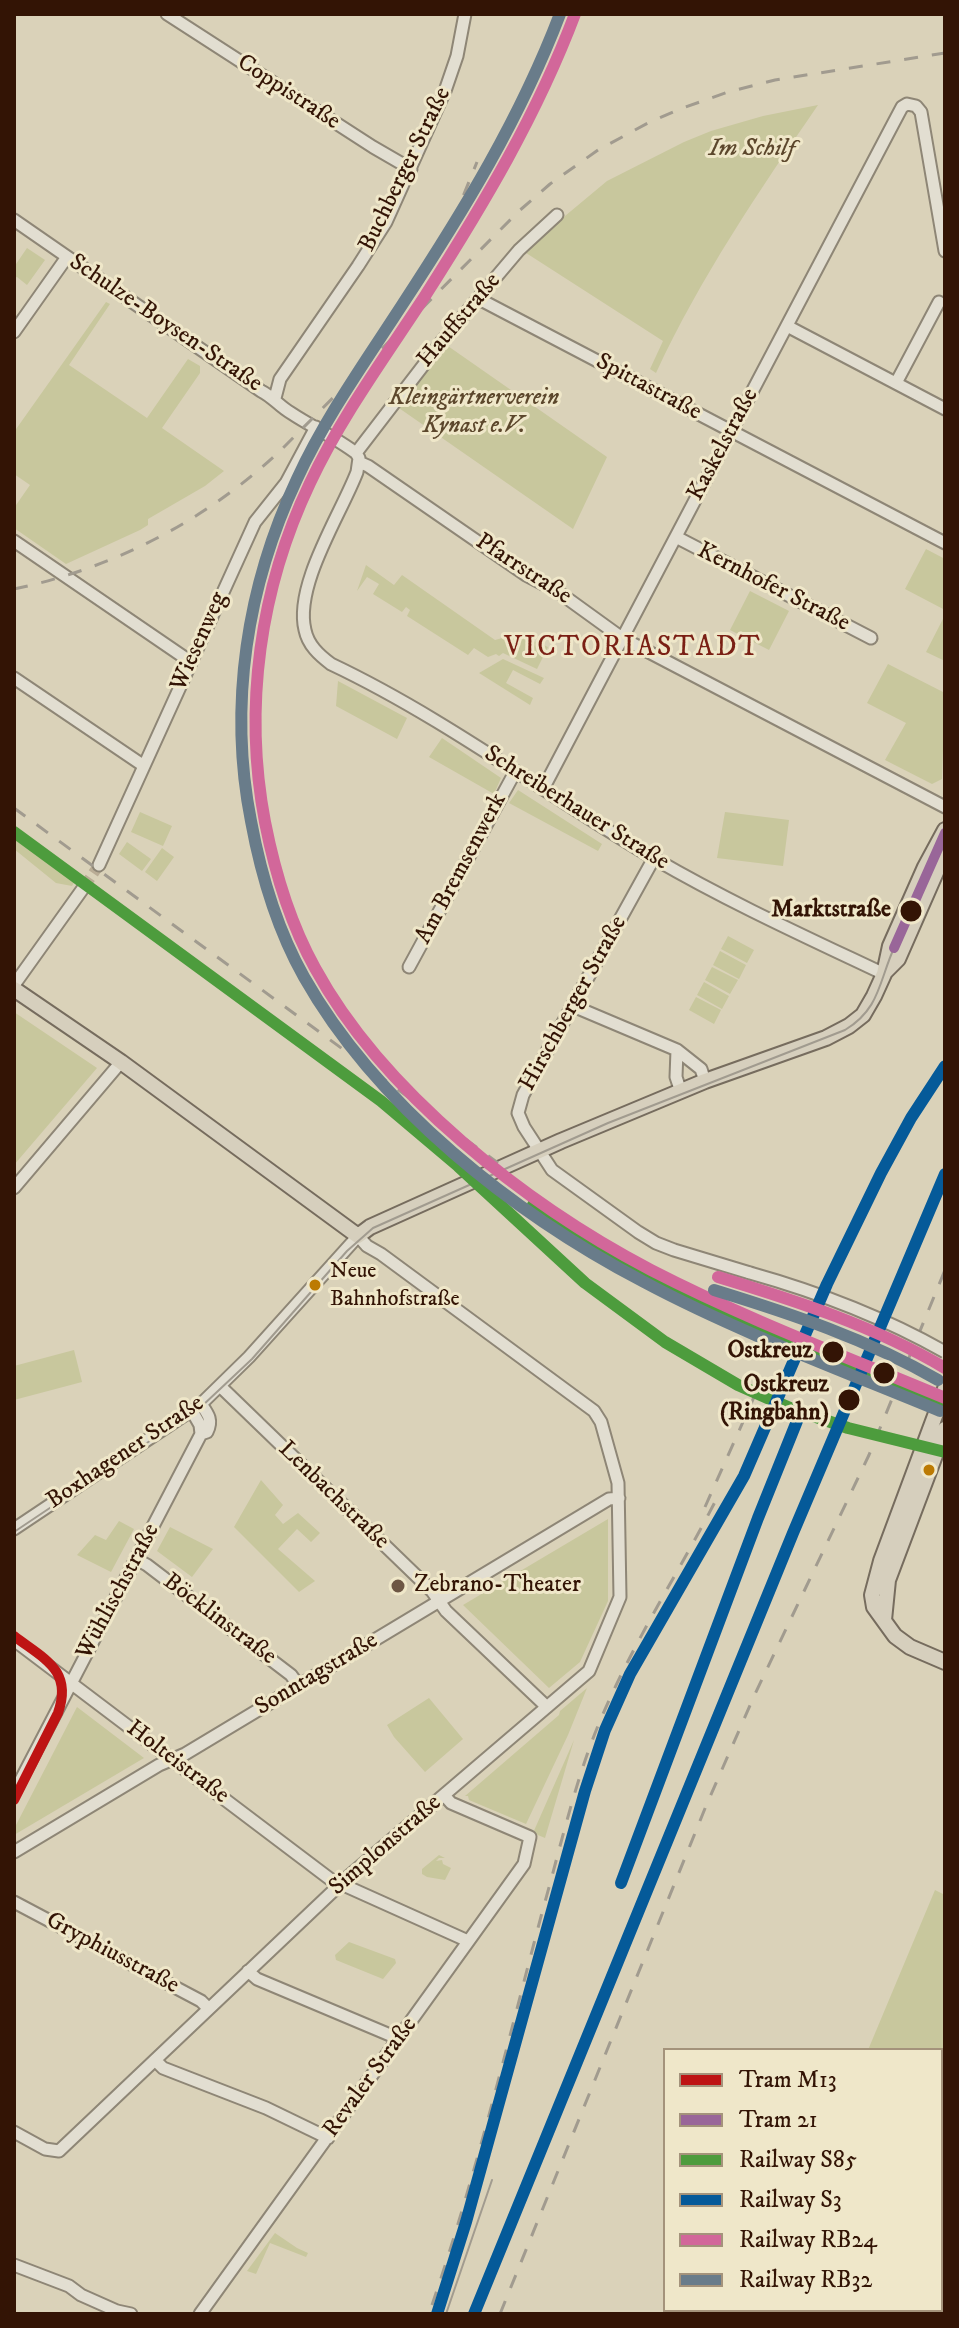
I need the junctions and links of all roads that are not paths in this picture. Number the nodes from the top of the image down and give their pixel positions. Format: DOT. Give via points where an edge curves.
graph roads {
  1 [pos="167,14"];
  2 [pos="465,14"];
  3 [pos="411,169"];
  4 [pos="557,215"];
  5 [pos="14,220"];
  6 [pos="945,251"];
  7 [pos="67,257"];
  8 [pos="479,299"];
  9 [pos="939,302"];
  10 [pos="787,326"];
  11 [pos="14,332"];
  12 [pos="896,383"];
  13 [pos="275,398"];
  14 [pos="945,409"];
  15 [pos="316,427"];
  16 [pos="731,431"];
  17 [pos="357,457"];
  18 [pos="676,537"];
  19 [pos="14,541"];
  20 [pos="945,543"];
  21 [pos="303,610"];
  22 [pos="622,638"];
  23 [pos="871,638"];
  24 [pos="191,662"];
  25 [pos="14,678"];
  26 [pos="144,766"];
  27 [pos="515,772"];
  28 [pos="543,789"];
  29 [pos="942,806"];
  30 [pos="945,830"];
  31 [pos="945,852"];
  32 [pos="654,858"];
  33 [pos="99,865"];
  34 [pos="84,887"];
  35 [pos="409,967"];
  36 [pos="884,974"];
  37 [pos="14,987"];
  38 [pos="573,1006"];
  39 [pos="677,1050"];
  40 [pos="121,1062"];
  41 [pos="705,1081"];
  42 [pos="681,1092"];
  43 [pos="539,1151"];
  44 [pos="14,1188"];
  45 [pos="358,1236"];
  46 [pos="945,1352"];
  47 [pos="221,1387"];
  48 [pos="945,1389"];
  49 [pos="196,1408"];
  50 [pos="945,1429"];
  51 [pos="619,1498"];
  52 [pos="14,1529"];
  53 [pos="136,1559"];
  54 [pos="440,1601"];
  55 [pos="884,1620"];
  56 [pos="14,1640"];
  57 [pos="945,1662"];
  58 [pos="71,1683"];
  59 [pos="299,1686"];
  60 [pos="547,1707"];
  61 [pos="173,1760"];
  62 [pos="14,1793"];
  63 [pos="444,1795"];
  64 [pos="14,1852"];
  65 [pos="340,1885"];
  66 [pos="14,1902"];
  67 [pos="468,1941"];
  68 [pos="248,1971"];
  69 [pos="208,2008"];
  70 [pos="398,2040"];
  71 [pos="155,2060"];
  72 [pos="14,2132"];
  73 [pos="328,2138"];
  74 [pos="14,2265"];
  75 [pos="131,2314"];
  76 [pos="200,2314"];
  1 -- 3 [label="street, Coppistraße"];
  2 -- 3 [label="street, Buchberger Straße" via="450,79"];
  3 -- 13 [label="street, Buchberger Straße" via="380,233 280,379"];
  4 -- 8 [label="street, Hauffstraße" via="519,250"];
  5 -- 7 [label="street, Schulze-Boysen-Straße"];
  6 -- 10 [label="street, Kaskelstraße" via="921,112 907,104"];
  7 -- 11 [label="street"];
  7 -- 13 [label="street, Schulze-Boysen-Straße"];
  8 -- 16 [label="street, Spittastraße"];
  8 -- 17 [label="street, Hauffstraße"];
  9 -- 12 [label="street"];
  10 -- 12 [label="street"];
  10 -- 16 [label="street, Kaskelstraße"];
  12 -- 14 [label="street"];
  13 -- 15 [label="street, Schulze-Boysen-Straße"];
  15 -- 17 [label="street, Pfarrstraße"];
  15 -- 24 [label="street, Wiesenweg" via="286,483 255,522"];
  16 -- 18 [label="street, Kaskelstraße"];
  16 -- 20 [label="street, Spittastraße"];
  17 -- 21 [label="street, Hauffstraße"];
  17 -- 22 [label="street, Pfarrstraße"];
  18 -- 22 [label="street, Kaskelstraße"];
  18 -- 23 [label="street, Kernhofer Straße"];
  19 -- 24 [label="street"];
  21 -- 27 [label="street, Schreiberhauer Straße" via="313,648 331,664 407,703"];
  22 -- 28 [label="street, Kaskelstraße"];
  22 -- 29 [label="street, Pfarrstraße"];
  24 -- 26 [label="street, Wiesenweg"];
  25 -- 26 [label="street"];
  26 -- 33 [label="street, Wiesenweg"];
  27 -- 28 [label="street, Schreiberhauer Straße"];
  27 -- 35 [label="street, Am Bremsenwerk"];
  28 -- 32 [label="street, Schreiberhauer Straße"];
  30 -- 36 [label="main road" via="890,946"];
  31 -- 36 [label="main road" via="898,959"];
  32 -- 36 [label="street, Schreiberhauer Straße" via="730,902"];
  32 -- 38 [label="street, Hirschberger Straße"];
  34 -- 37 [label="street"];
  36 -- 41 [label="main road" via="867,1010 845,1028"];
  37 -- 40 [label="main road"];
  38 -- 39 [label="street"];
  38 -- 43 [label="street, Hirschberger Straße" via="518,1113"];
  39 -- 41 [label="street" via="701,1069"];
  39 -- 42 [label="street"];
  40 -- 44 [label="street"];
  40 -- 45 [label="main road"];
  41 -- 42 [label="main road"];
  42 -- 43 [label="main road"];
  43 -- 45 [label="main road, Boxhagener Straße"];
  43 -- 46 [label="street, Hirschberger Straße, bridge" via="552,1170 648,1239 849,1306"];
  45 -- 47 [label="street, Boxhagener Straße"];
  45 -- 51 [label="street" via="594,1411"];
  47 -- 49 [label="street, Boxhagener Straße"];
  47 -- 54 [label="street, Lenbachstraße"];
  48 -- 55 [label="main road" via="874,1582 872,1601"];
  49 -- 52 [label="street, Boxhagener Straße"];
  49 -- 53 [label="street, Wühlischstraße" via="211,1422"];
  50 -- 55 [label="main road" via="888,1580"];
  51 -- 54 [label="street, Sonntagstraße" via="609,1499"];
  51 -- 60 [label="street, Simplonstraße" via="619,1604 589,1671"];
  53 -- 58 [label="street, Wühlischstraße"];
  53 -- 59 [label="street, Böcklinstraße"];
  54 -- 59 [label="street, Sonntagstraße"];
  54 -- 60 [label="street, Lenbachstraße"];
  55 -- 57 [label="main road" via="904,1644"];
  56 -- 58 [label="street, Holteistraße"];
  58 -- 61 [label="street, Holteistraße"];
  58 -- 62 [label="street, Wühlischstraße"];
  59 -- 61 [label="street, Sonntagstraße"];
  60 -- 63 [label="street, Simplonstraße"];
  61 -- 64 [label="street, Sonntagstraße"];
  61 -- 65 [label="street, Holteistraße"];
  63 -- 65 [label="street, Simplonstraße"];
  63 -- 67 [label="street, Revaler Straße" via="451,1803 530,1837 524,1864"];
  65 -- 67 [label="street, Holteistraße"];
  65 -- 68 [label="street, Simplonstraße"];
  66 -- 69 [label="street, Gryphiusstraße"];
  67 -- 70 [label="street, Revaler Straße"];
  68 -- 69 [label="street, Simplonstraße"];
  68 -- 70 [label="street"];
  69 -- 71 [label="street, Simplonstraße"];
  70 -- 73 [label="street, Revaler Straße"];
  71 -- 72 [label="street, Simplonstraße" via="59,2151"];
  71 -- 73 [label="street" via="163,2068"];
  73 -- 76 [label="street, Revaler Straße"];
  74 -- 75 [label="street"];
}
